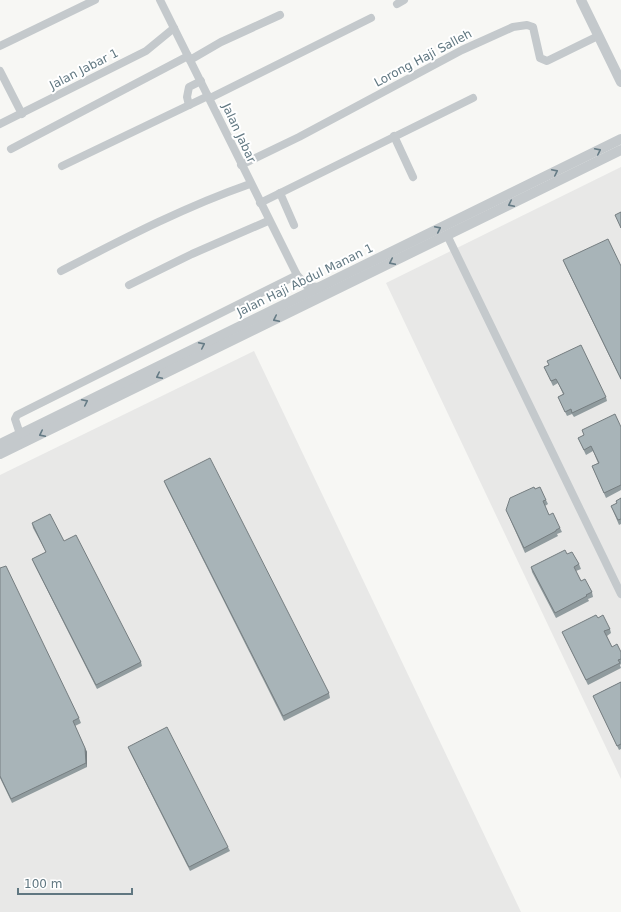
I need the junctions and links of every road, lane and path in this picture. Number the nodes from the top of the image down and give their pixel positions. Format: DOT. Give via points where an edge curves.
graph roads {
  1 [pos="95,0"];
  2 [pos="160,0"];
  3 [pos="581,0"];
  4 [pos="280,15"];
  5 [pos="371,18"];
  6 [pos="174,28"];
  7 [pos="598,36"];
  8 [pos="0,46"];
  9 [pos="189,58"];
  10 [pos="0,71"];
  11 [pos="201,81"];
  12 [pos="621,82"];
  13 [pos="209,97"];
  14 [pos="473,98"];
  15 [pos="189,105"];
  16 [pos="22,114"];
  17 [pos="0,124"];
  18 [pos="394,136"];
  19 [pos="620,142"];
  20 [pos="11,149"];
  21 [pos="241,165"];
  22 [pos="62,166"];
  23 [pos="414,177"];
  24 [pos="250,184"];
  25 [pos="280,193"];
  26 [pos="260,203"];
  27 [pos="268,221"];
  28 [pos="294,225"];
  29 [pos="447,235"];
  30 [pos="61,271"];
  31 [pos="297,275"];
  32 [pos="129,285"];
  33 [pos="322,286"];
  34 [pos="292,301"];
  35 [pos="18,429"];
  36 [pos="0,444"];
  37 [pos="0,454"];
  38 [pos="621,594"];
  1 -- 8 [label="street"];
  2 -- 6 [label="street, Jalan Jabar"];
  3 -- 7 [label="street"];
  4 -- 9 [label="street"];
  5 -- 13 [label="street"];
  6 -- 9 [label="street, Jalan Jabar"];
  6 -- 16 [label="street, Jalan Jabar 1" via="146,51"];
  7 -- 12 [label="street"];
  7 -- 21 [label="street, Lorong Haji Salleh" via="547,62 540,58 533,27 513,27 462,50 306,134"];
  9 -- 11 [label="street, Jalan Jabar"];
  9 -- 20 [label="street"];
  10 -- 16 [label="street"];
  11 -- 13 [label="street, Jalan Jabar"];
  11 -- 15 [label="street" via="189,87"];
  13 -- 15 [label="street"];
  13 -- 21 [label="street, Jalan Jabar"];
  14 -- 18 [label="street"];
  15 -- 22 [label="street"];
  16 -- 17 [label="street, Jalan Jabar 1"];
  18 -- 23 [label="street"];
  18 -- 25 [label="street"];
  19 -- 29 [label="street, Jalan Haji Abdul Manan 1, one-way"];
  33 -- 19 [label="street, Jalan Haji Abdul Manan 1, one-way"];
  21 -- 24 [label="street, Jalan Jabar"];
  24 -- 26 [label="street, Jalan Jabar"];
  24 -- 30 [label="street" via="188,207"];
  25 -- 26 [label="street"];
  25 -- 28 [label="street"];
  26 -- 27 [label="street, Jalan Jabar"];
  27 -- 31 [label="street, Jalan Jabar"];
  27 -- 32 [label="street"];
  29 -- 37 [label="street, Jalan Haji Abdul Manan 1, one-way"];
  29 -- 38 [label="street"];
  31 -- 33 [label="street" via="307,286"];
  31 -- 34 [label="street" via="300,290"];
  31 -- 35 [label="street" via="17,415 15,419"];
  33 -- 34 [label="street, Jalan Haji Abdul Manan 1"];
  35 -- 34 [label="street, Jalan Haji Abdul Manan 1, one-way"];
  35 -- 36 [label="street, Jalan Haji Abdul Manan 1"];
}
